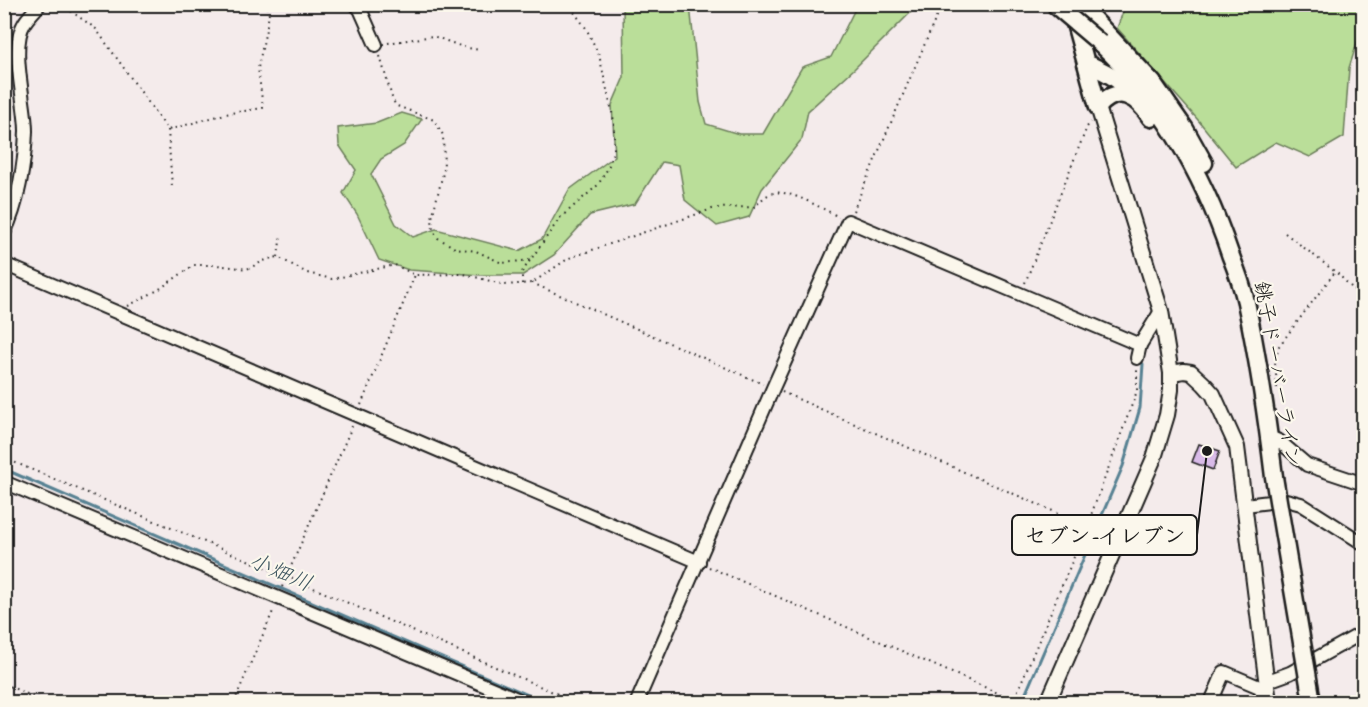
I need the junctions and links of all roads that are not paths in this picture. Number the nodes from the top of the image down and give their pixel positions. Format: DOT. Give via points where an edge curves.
graph roads {
  1 [pos="40,4"];
  2 [pos="355,4"];
  3 [pos="1054,4"];
  4 [pos="1070,4"];
  5 [pos="1079,4"];
  6 [pos="376,45"];
  7 [pos="1086,63"];
  8 [pos="1140,104"];
  9 [pos="1099,110"];
  10 [pos="4,233"];
  11 [pos="4,264"];
  12 [pos="1245,299"];
  13 [pos="1161,311"];
  14 [pos="1140,345"];
  15 [pos="1137,358"];
  16 [pos="1256,358"];
  17 [pos="1171,373"];
  18 [pos="1269,437"];
  19 [pos="4,482"];
  20 [pos="1364,484"];
  21 [pos="1245,505"];
  22 [pos="1364,544"];
  23 [pos="699,562"];
  24 [pos="1364,632"];
  25 [pos="1266,685"];
  26 [pos="524,702"];
  27 [pos="637,702"];
  28 [pos="1048,702"];
  29 [pos="1211,702"];
  30 [pos="1258,702"];
  31 [pos="1269,702"];
  32 [pos="1312,702"];
  1 -- 10 [label="street" via="24,23 20,36 25,150 15,205"];
  2 -- 6 [label="street"];
  3 -- 12 [label="main road, 銚子ドーバーライン, bridge" via="1100,43 1149,97 1194,167 1218,219"];
  4 -- 7 [label="main road"];
  5 -- 12 [label="main road" via="1153,83 1196,147 1236,235 1249,285"];
  7 -- 8 [label="main road" via="1120,81"];
  7 -- 9 [label="main road"];
  8 -- 9 [label="main road" via="1118,94 1111,95"];
  8 -- 16 [label="main road" via="1180,164 1202,207 1230,286 1244,342"];
  9 -- 13 [label="street"];
  11 -- 23 [label="street"];
  12 -- 16 [label="main road, 銚子ドーバーライン"];
  13 -- 14 [label="street"];
  13 -- 17 [label="street"];
  14 -- 15 [label="street"];
  14 -- 23 [label="street" via="848,221"];
  16 -- 18 [label="main road, 銚子ドーバーライン"];
  17 -- 21 [label="street" via="1191,372 1213,394 1238,447"];
  17 -- 28 [label="street" via="1167,415 1155,458"];
  18 -- 20 [label="street" via="1307,465"];
  18 -- 32 [label="main road, 銚子ドーバーライン, bridge"];
  19 -- 26 [label="street"];
  21 -- 22 [label="street" via="1286,500 1301,504"];
  21 -- 25 [label="street"];
  23 -- 27 [label="street"];
  24 -- 25 [label="street"];
  25 -- 29 [label="street" via="1224,672"];
  25 -- 30 [label="street"];
  25 -- 31 [label="street"];
}
